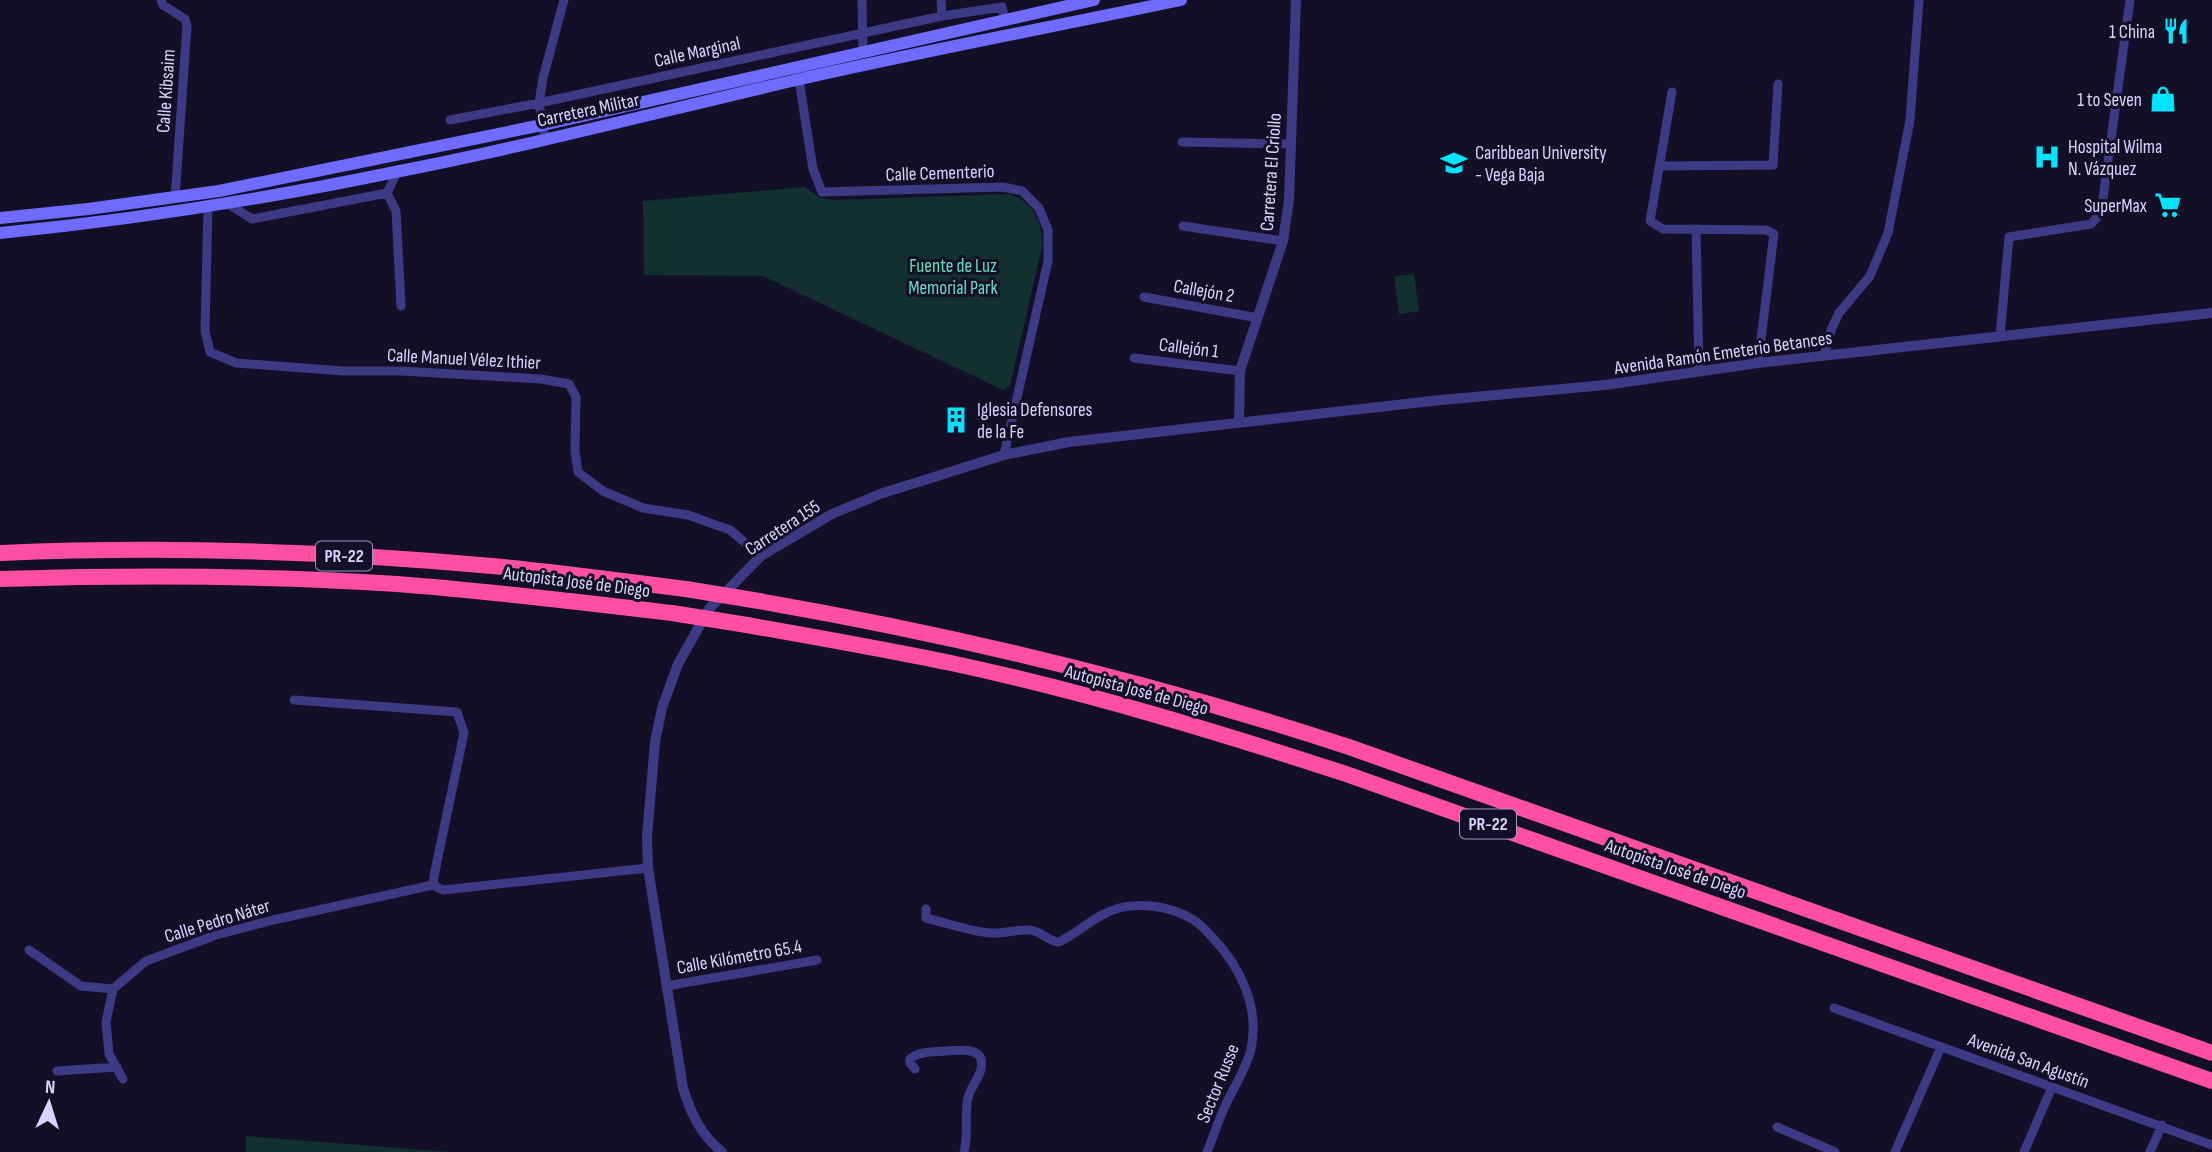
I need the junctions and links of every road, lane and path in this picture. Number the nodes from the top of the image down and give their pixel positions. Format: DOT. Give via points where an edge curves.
graph roads {
  1 [pos="161,0"];
  2 [pos="564,0"];
  3 [pos="862,0"];
  4 [pos="941,0"];
  5 [pos="1094,0"];
  6 [pos="1181,0"];
  7 [pos="1296,0"];
  8 [pos="1919,0"];
  9 [pos="2130,0"];
  10 [pos="942,16"];
  11 [pos="1005,19"];
  12 [pos="863,32"];
  13 [pos="863,51"];
  14 [pos="799,79"];
  15 [pos="1778,84"];
  16 [pos="1672,92"];
  17 [pos="540,103"];
  18 [pos="450,120"];
  19 [pos="542,125"];
  20 [pos="545,138"];
  21 [pos="1182,142"];
  22 [pos="1291,144"];
  23 [pos="1660,166"];
  24 [pos="397,172"];
  25 [pos="387,193"];
  26 [pos="175,198"];
  27 [pos="228,204"];
  28 [pos="208,207"];
  29 [pos="0,218"];
  30 [pos="1183,226"];
  31 [pos="1696,229"];
  32 [pos="0,233"];
  33 [pos="1283,241"];
  34 [pos="1144,297"];
  35 [pos="401,306"];
  36 [pos="2212,313"];
  37 [pos="1258,318"];
  38 [pos="2000,336"];
  39 [pos="1824,356"];
  40 [pos="1133,358"];
  41 [pos="1758,363"];
  42 [pos="1240,371"];
  43 [pos="1699,371"];
  44 [pos="1239,423"];
  45 [pos="1004,455"];
  46 [pos="0,553"];
  47 [pos="761,556"];
  48 [pos="0,579"];
  49 [pos="294,700"];
  50 [pos="648,868"];
  51 [pos="433,885"];
  52 [pos="926,909"];
  53 [pos="29,950"];
  54 [pos="817,960"];
  55 [pos="666,986"];
  56 [pos="113,989"];
  57 [pos="1834,1009"];
  58 [pos="1941,1047"];
  59 [pos="2212,1053"];
  60 [pos="117,1067"];
  61 [pos="915,1069"];
  62 [pos="57,1071"];
  63 [pos="123,1079"];
  64 [pos="2212,1080"];
  65 [pos="2052,1087"];
  66 [pos="2162,1125"];
  67 [pos="1777,1127"];
  68 [pos="2212,1145"];
  69 [pos="722,1152"];
  70 [pos="964,1152"];
  71 [pos="1207,1152"];
  72 [pos="1835,1152"];
  73 [pos="1895,1152"];
  74 [pos="2024,1152"];
  75 [pos="2150,1152"];
  1 -- 26 [label="street, Calle Kibsaim" via="185,19 187,26"];
  2 -- 17 [label="street"];
  3 -- 12 [label="street"];
  4 -- 10 [label="street"];
  5 -- 11 [label="main road, Carretera Militar"];
  6 -- 14 [label="main road, Carretera Militar"];
  7 -- 22 [label="street, Carretera El Criollo"];
  8 -- 39 [label="street" via="1910,120 1888,233 1870,276 1839,313"];
  9 -- 38 [label="street" via="2101,213 2091,224 2009,237"];
  10 -- 11 [label="street, Calle Marginal" via="1002,7"];
  10 -- 12 [label="street, Calle Marginal"];
  11 -- 13 [label="main road, Carretera Militar"];
  12 -- 13 [label="street"];
  12 -- 17 [label="street, Calle Marginal"];
  13 -- 19 [label="main road, Carretera Militar"];
  14 -- 20 [label="main road, Carretera Militar"];
  14 -- 45 [label="street, Calle Cementerio" via="813,169 822,192 1003,187 1022,191 1039,208 1048,230 1048,261"];
  15 -- 23 [label="street" via="1773,164"];
  16 -- 23 [label="street"];
  17 -- 18 [label="street, Calle Marginal"];
  17 -- 19 [label="street"];
  19 -- 20 [label="street"];
  19 -- 26 [label="main road, Carretera Militar"];
  20 -- 24 [label="main road, Carretera Militar"];
  21 -- 22 [label="street"];
  22 -- 33 [label="street, Carretera El Criollo"];
  23 -- 31 [label="street" via="1650,221 1663,229"];
  24 -- 25 [label="street"];
  24 -- 27 [label="main road, Carretera Militar"];
  25 -- 27 [label="street" via="252,219"];
  25 -- 35 [label="street" via="396,211"];
  26 -- 29 [label="main road, Carretera Militar"];
  27 -- 28 [label="main road, Carretera Militar"];
  28 -- 32 [label="main road, Carretera Militar"];
  28 -- 47 [label="street, Calle Manuel Vélez Ithier" via="205,331 210,352 236,363 569,384 576,397 578,472 603,491 643,508 688,515 730,530"];
  30 -- 33 [label="street"];
  31 -- 41 [label="street" via="1774,234"];
  31 -- 43 [label="street"];
  33 -- 37 [label="street, Carretera El Criollo"];
  34 -- 37 [label="street, Callejón 2"];
  36 -- 38 [label="street, Avenida Ramón Emeterio Betances"];
  37 -- 42 [label="street, Carretera El Criollo"];
  38 -- 39 [label="street, Avenida Ramón Emeterio Betances"];
  39 -- 41 [label="street, Avenida Ramón Emeterio Betances"];
  40 -- 42 [label="street, Callejón 1"];
  41 -- 43 [label="street, Avenida Ramón Emeterio Betances"];
  42 -- 44 [label="street, Carretera El Criollo"];
  43 -- 44 [label="street, Avenida Ramón Emeterio Betances"];
  44 -- 45 [label="street, Carretera 155" via="1069,442"];
  45 -- 47 [label="street, Carretera 155" via="853,504"];
  46 -- 59 [label="highway, Autopista José de Diego / PR-22, bridge" via="314,554 492,566 686,589 966,640 1117,677 1349,747"];
  47 -- 50 [label="street, Carretera 155" via="709,609 667,691 655,742"];
  48 -- 64 [label="highway, Autopista José de Diego / PR-22, bridge" via="315,580 492,592 671,613 953,664 1113,703 1349,775"];
  49 -- 51 [label="street" via="457,712 464,733"];
  50 -- 51 [label="street, Calle Pedro Náter" via="443,890"];
  50 -- 55 [label="street, Carretera 155"];
  51 -- 56 [label="street, Calle Pedro Náter" via="216,935 146,961"];
  52 -- 71 [label="street, Sector Russe" via="926,918 960,927 998,933 1034,930 1053,942 1120,907 1153,906 1197,922 1236,969 1247,989 1253,1017 1248,1060"];
  53 -- 56 [label="street" via="81,986"];
  54 -- 55 [label="street, Calle Kilómetro 65.4"];
  55 -- 69 [label="street, Carretera 155" via="688,1104 699,1128"];
  56 -- 60 [label="street" via="106,1022 108,1054"];
  57 -- 58 [label="street, Avenida San Agustín"];
  58 -- 65 [label="street, Avenida San Agustín"];
  58 -- 73 [label="street"];
  60 -- 62 [label="street"];
  60 -- 63 [label="street"];
  61 -- 70 [label="street" via="910,1063 913,1055 964,1050 978,1054 981,1069 968,1099"];
  65 -- 66 [label="street, Avenida San Agustín"];
  65 -- 74 [label="street"];
  66 -- 68 [label="street, Avenida San Agustín"];
  66 -- 75 [label="street"];
  67 -- 72 [label="street"];
}
